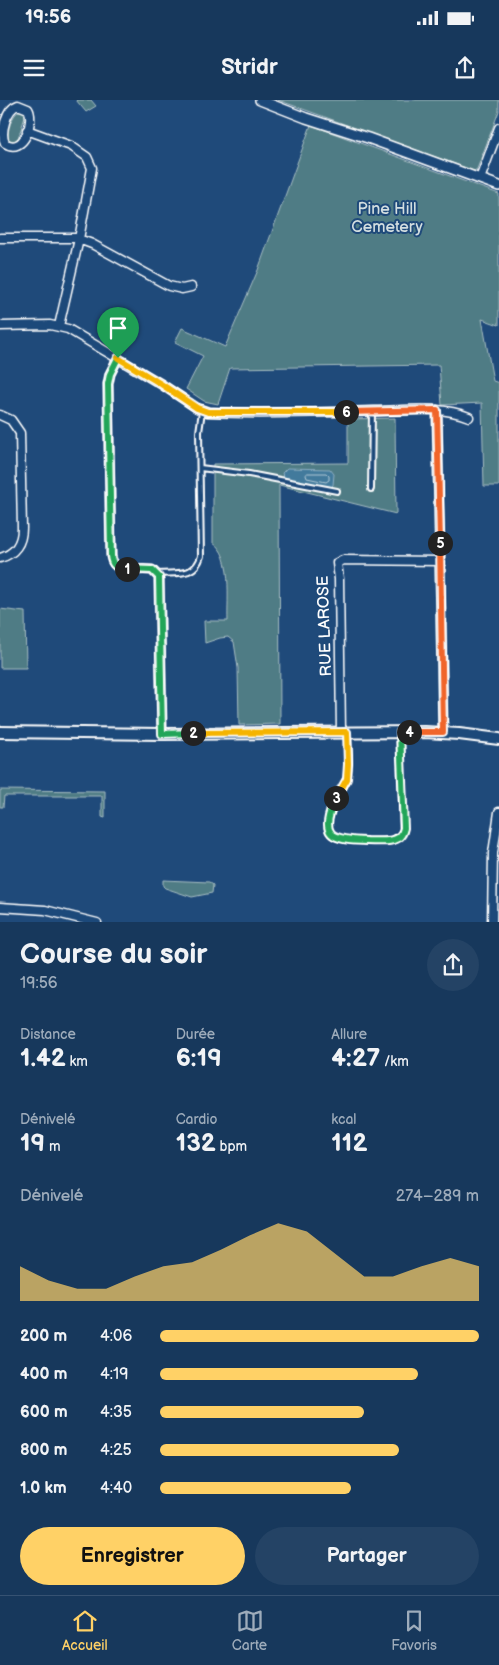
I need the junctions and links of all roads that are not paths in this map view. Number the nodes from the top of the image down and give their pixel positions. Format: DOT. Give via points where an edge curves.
graph roads {
  1 [pos="260,100"];
  2 [pos="499,128"];
  3 [pos="27,130"];
  4 [pos="480,179"];
  5 [pos="499,186"];
  6 [pos="0,238"];
  7 [pos="79,239"];
  8 [pos="191,287"];
  9 [pos="0,326"];
  10 [pos="59,326"];
  11 [pos="118,358"];
  12 [pos="437,410"];
  13 [pos="202,411"];
  14 [pos="372,411"];
  15 [pos="0,415"];
  16 [pos="469,417"];
  17 [pos="200,468"];
  18 [pos="372,489"];
  19 [pos="337,491"];
  20 [pos="0,558"];
  21 [pos="440,562"];
  22 [pos="156,573"];
  23 [pos="0,732"];
  24 [pos="344,732"];
  25 [pos="400,732"];
  26 [pos="443,732"];
  27 [pos="162,734"];
  28 [pos="499,739"];
  29 [pos="499,812"];
  30 [pos="496,849"];
  31 [pos="0,906"];
  32 [pos="98,922"];
  33 [pos="492,922"];
  1 -- 4 [label="street"];
  2 -- 4 [label="street"];
  3 -- 3 [label="street" via="30,112 25,106 15,106 10,111 3,140 8,146 18,146"];
  3 -- 7 [label="street" via="71,146 87,157 91,164 92,176"];
  4 -- 5 [label="street"];
  6 -- 7 [label="street"];
  7 -- 8 [label="street" via="168,286 177,289"];
  7 -- 10 [label="street"];
  9 -- 10 [label="street"];
  10 -- 11 [label="street"];
  11 -- 13 [label="street"];
  11 -- 22 [label="street" via="108,384 111,560 119,569"];
  12 -- 14 [label="street"];
  12 -- 16 [label="street"];
  12 -- 21 [label="street"];
  13 -- 14 [label="street"];
  13 -- 17 [label="lane"];
  14 -- 18 [label="lane"];
  15 -- 20 [label="street" via="11,420 20,433 22,528 17,548"];
  17 -- 19 [label="lane"];
  17 -- 22 [label="lane" via="200,561 185,574"];
  21 -- 24 [label="street, RUE LAROSE" via="343,560 337,563"];
  21 -- 26 [label="street"];
  22 -- 27 [label="street" via="159,581"];
  23 -- 27 [label="main road"];
  24 -- 25 [label="main road"];
  24 -- 25 [label="lane" via="347,779 334,804 328,827 337,838 366,841 393,840 403,831"];
  24 -- 27 [label="main road"];
  25 -- 26 [label="main road"];
  26 -- 28 [label="main road"];
  29 -- 30 [label="street"];
  30 -- 33 [label="street"];
  31 -- 32 [label="street" via="50,911"];
}
